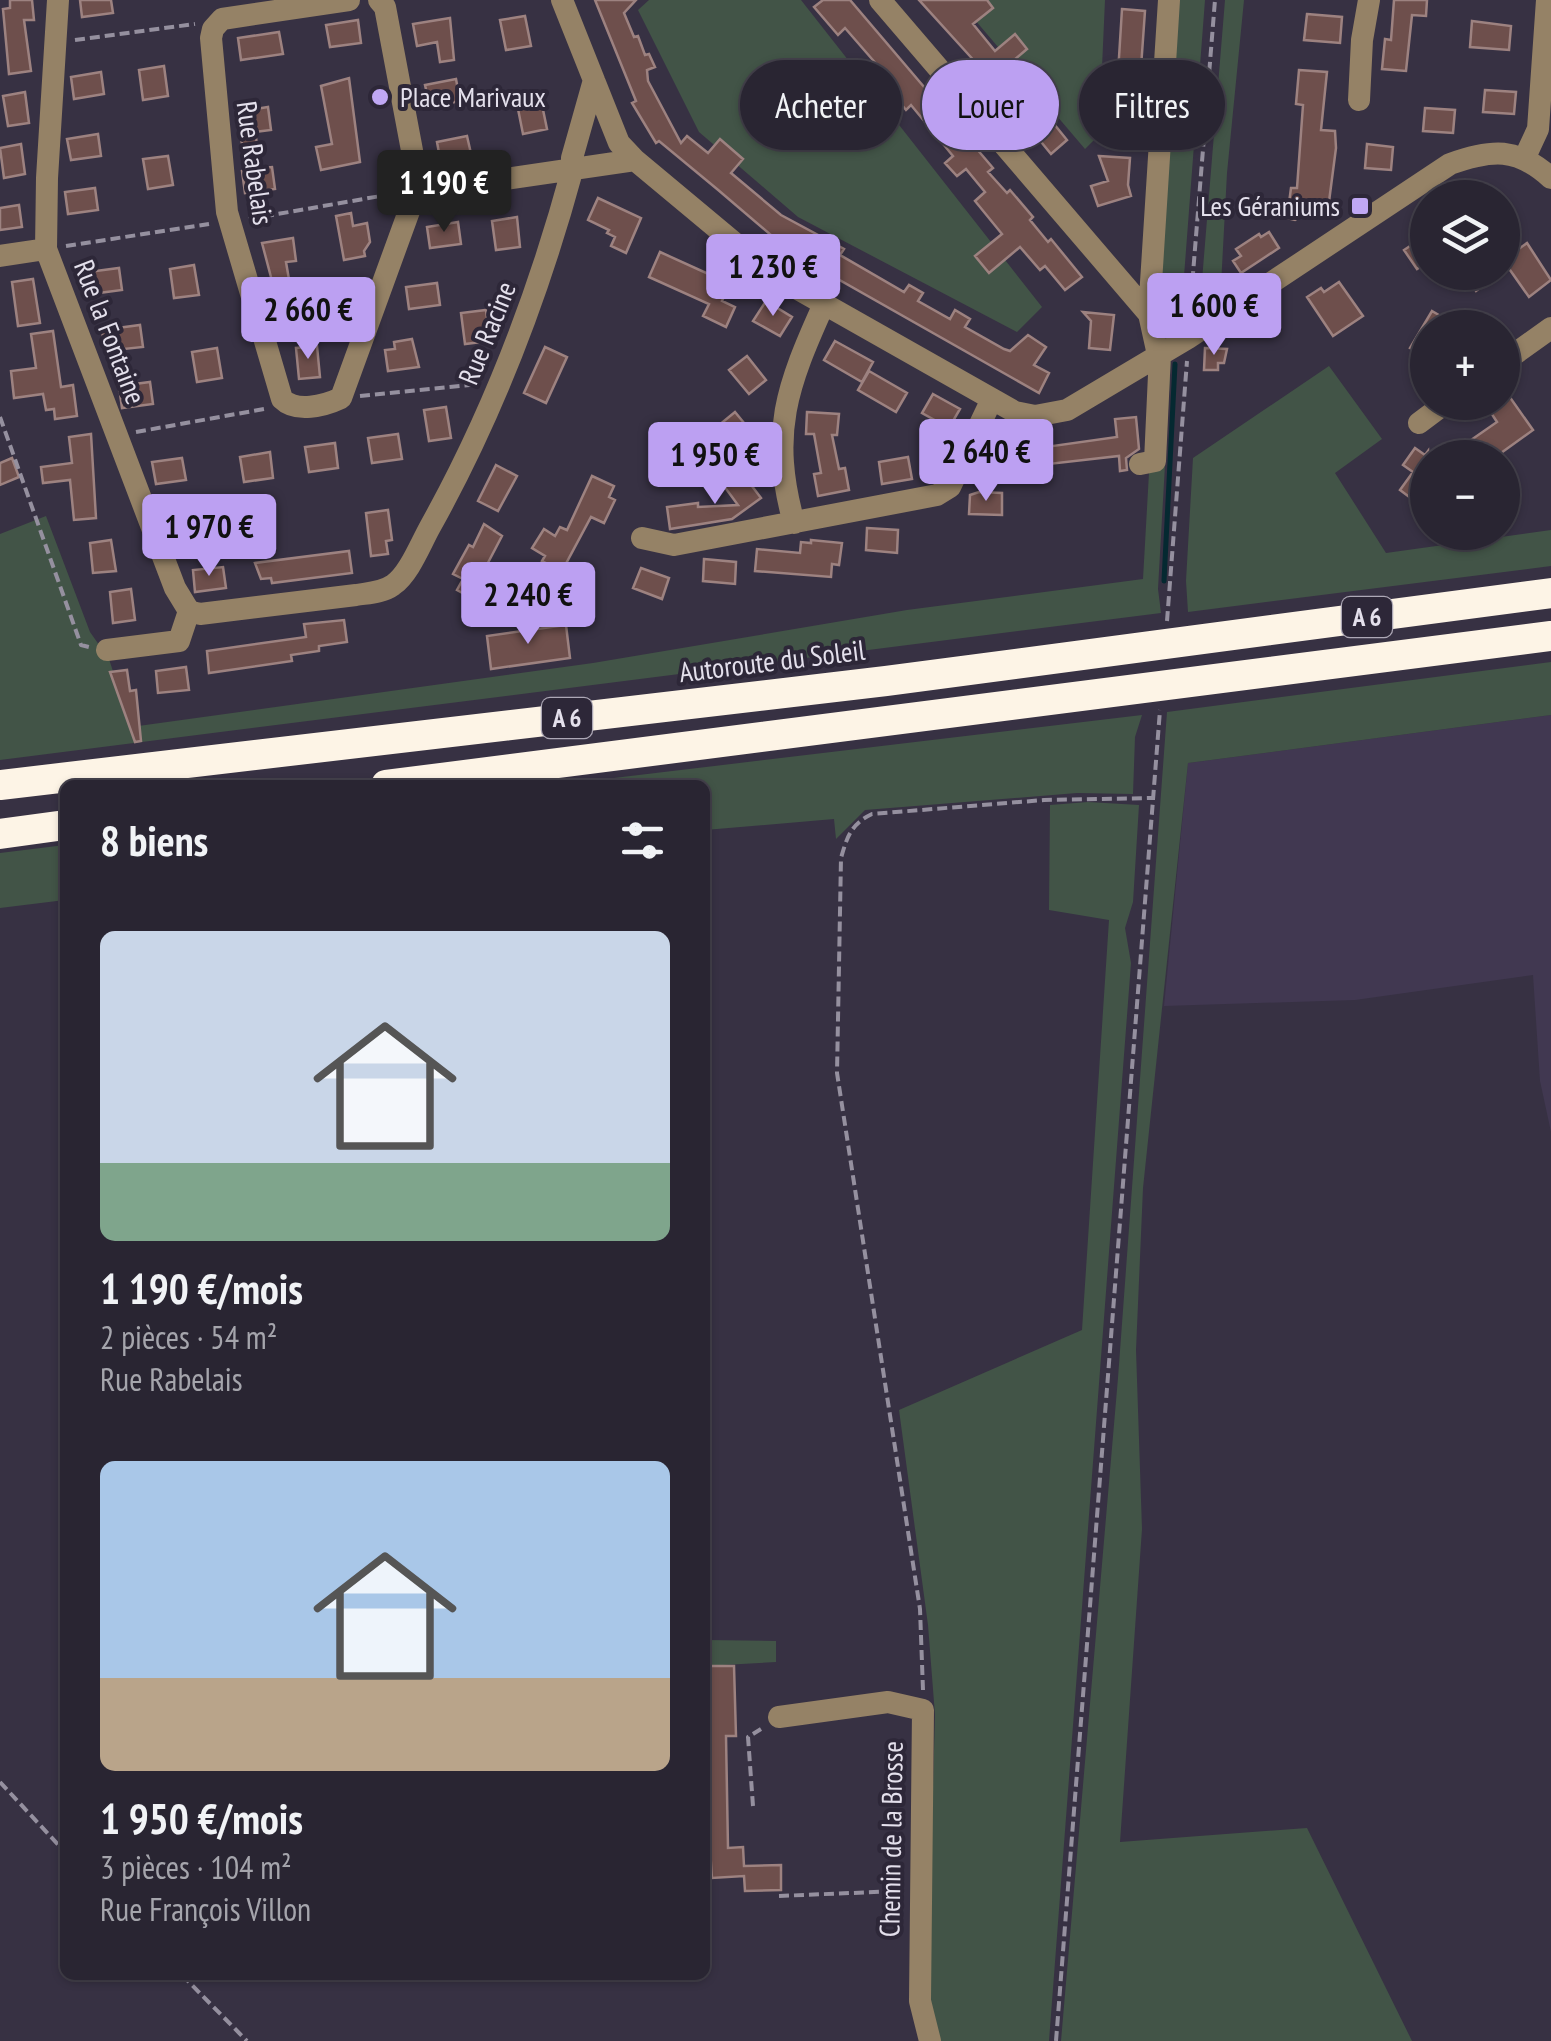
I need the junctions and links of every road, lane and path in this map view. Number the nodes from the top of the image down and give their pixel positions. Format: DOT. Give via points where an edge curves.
graph roads {
  1 [pos="58,0"];
  2 [pos="349,0"];
  3 [pos="379,0"];
  4 [pos="562,0"];
  5 [pos="880,0"];
  6 [pos="1169,0"];
  7 [pos="1216,0"];
  8 [pos="1369,0"];
  9 [pos="1523,0"];
  10 [pos="1547,5"];
  11 [pos="217,21"];
  12 [pos="56,43"];
  13 [pos="594,80"];
  14 [pos="1359,100"];
  15 [pos="1525,157"];
  16 [pos="635,160"];
  17 [pos="572,171"];
  18 [pos="1551,178"];
  19 [pos="416,192"];
  20 [pos="230,222"];
  21 [pos="46,249"];
  22 [pos="0,256"];
  23 [pos="824,304"];
  24 [pos="1149,314"];
  25 [pos="1551,328"];
  26 [pos="1188,338"];
  27 [pos="1520,350"];
  28 [pos="1159,354"];
  29 [pos="500,382"];
  30 [pos="341,398"];
  31 [pos="992,399"];
  32 [pos="288,405"];
  33 [pos="0,417"];
  34 [pos="1422,420"];
  35 [pos="1419,422"];
  36 [pos="117,435"];
  37 [pos="1140,464"];
  38 [pos="794,523"];
  39 [pos="642,538"];
  40 [pos="1551,593"];
  41 [pos="189,611"];
  42 [pos="1551,636"];
  43 [pos="1175,637"];
  44 [pos="106,650"];
  45 [pos="1160,709"];
  46 [pos="426,780"];
  47 [pos="0,785"];
  48 [pos="1153,798"];
  49 [pos="60,826"];
  50 [pos="0,834"];
  51 [pos="923,1710"];
  52 [pos="779,1717"];
  53 [pos="0,1782"];
  54 [pos="753,1806"];
  55 [pos="60,1847"];
  56 [pos="778,1896"];
  57 [pos="919,1906"];
  58 [pos="187,1980"];
  59 [pos="247,2041"];
  60 [pos="930,2041"];
  61 [pos="1056,2041"];
  1 -- 12 [label="street, Rue la Fontaine"];
  2 -- 11 [label="street"];
  3 -- 19 [label="street"];
  4 -- 13 [label="street"];
  5 -- 24 [label="street"];
  6 -- 24 [label="street"];
  7 -- 26 [label="path"];
  8 -- 14 [label="street"];
  9 -- 10 [label="street"];
  10 -- 15 [label="street" via="1538,129"];
  11 -- 12 [label="path"];
  11 -- 20 [label="street, Rue Rabelais" via="211,38"];
  12 -- 21 [label="street, Rue la Fontaine"];
  13 -- 16 [label="street" via="619,142"];
  13 -- 17 [label="street, Rue Racine"];
  15 -- 18 [label="street"];
  15 -- 26 [label="street" via="1489,153 1450,164"];
  16 -- 17 [label="street"];
  16 -- 23 [label="street" via="773,275"];
  17 -- 19 [label="street"];
  17 -- 29 [label="street, Rue Racine" via="532,307"];
  19 -- 20 [label="path"];
  19 -- 30 [label="street"];
  20 -- 21 [label="path"];
  20 -- 32 [label="street, Rue Rabelais"];
  21 -- 22 [label="street"];
  21 -- 36 [label="street, Rue la Fontaine"];
  23 -- 31 [label="street"];
  23 -- 38 [label="street" via="796,366 782,431 782,475"];
  24 -- 28 [label="street"];
  25 -- 27 [label="street"];
  26 -- 28 [label="street"];
  26 -- 43 [label="path"];
  28 -- 31 [label="street" via="1068,410 1034,416"];
  28 -- 37 [label="street" via="1154,461"];
  29 -- 30 [label="path"];
  29 -- 41 [label="street, Rue Racine" via="447,498 389,588"];
  30 -- 32 [label="street"];
  31 -- 38 [label="street" via="950,486 937,496"];
  32 -- 36 [label="path"];
  33 -- 44 [label="path" via="81,645"];
  34 -- 35 [label="street"];
  36 -- 41 [label="street, Rue la Fontaine"];
  38 -- 39 [label="street" via="674,545"];
  40 -- 43 [label="highway, Autoroute du Soleil / A 6"];
  41 -- 44 [label="street" via="179,641"];
  42 -- 46 [label="highway, A 6"];
  43 -- 47 [label="highway, Autoroute du Soleil / A 6" via="866,683"];
  45 -- 48 [label="path"];
  48 -- 51 [label="path" via="872,814 856,821 841,858 836,1073 920,1608"];
  48 -- 61 [label="path"];
  49 -- 50 [label="highway"];
  51 -- 52 [label="street, Chemin de la Brosse" via="888,1702"];
  51 -- 57 [label="street, Chemin de la Brosse"];
  52 -- 54 [label="path" via="748,1736"];
  53 -- 55 [label="path"];
  56 -- 57 [label="path" via="899,1892"];
  57 -- 60 [label="street, Chemin de la Brosse" via="920,2001"];
  58 -- 59 [label="path"];
}
